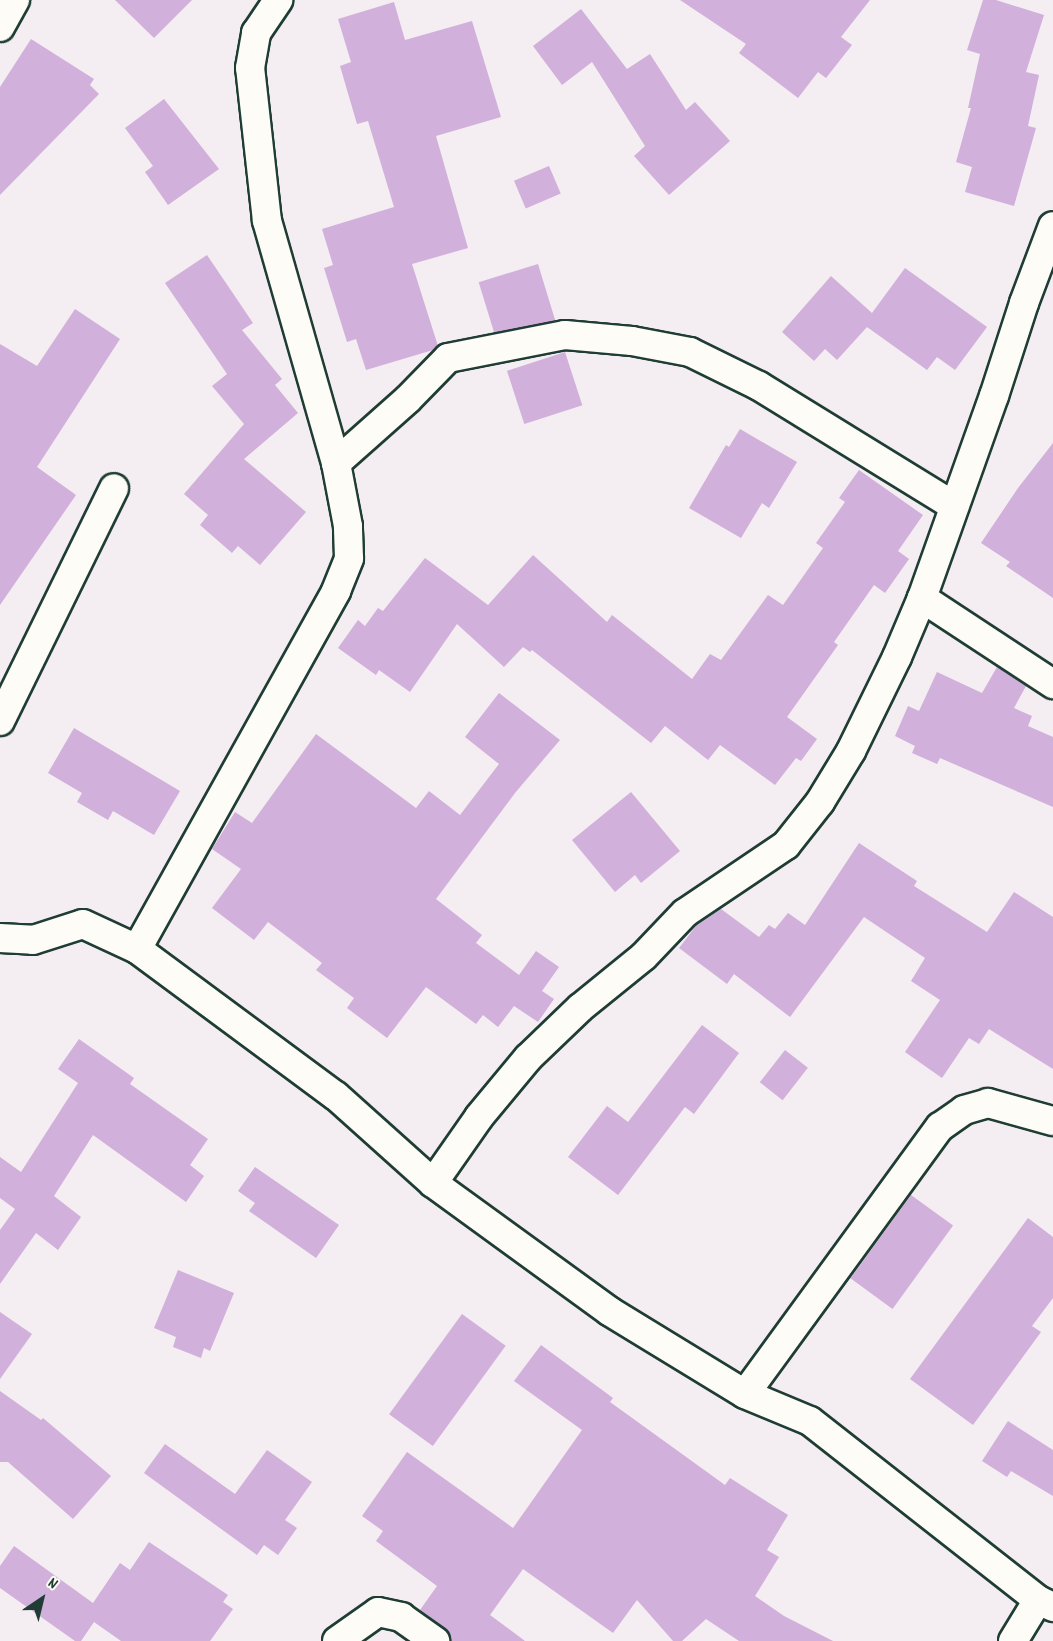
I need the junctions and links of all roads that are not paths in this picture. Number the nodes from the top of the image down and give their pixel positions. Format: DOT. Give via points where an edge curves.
graph roads {
  1 [pos="15,0"];
  2 [pos="279,0"];
  3 [pos="0,27"];
  4 [pos="1053,226"];
  5 [pos="336,463"];
  6 [pos="114,488"];
  7 [pos="954,506"];
  8 [pos="922,598"];
  9 [pos="1053,684"];
  10 [pos="0,721"];
  11 [pos="0,938"];
  12 [pos="137,949"];
  13 [pos="1053,1121"];
  14 [pos="433,1183"];
  15 [pos="745,1394"];
  16 [pos="1046,1603"];
  17 [pos="337,1641"];
  18 [pos="435,1641"];
  19 [pos="1013,1641"];
  1 -- 3 [label="street"];
  2 -- 5 [label="street" via="256,33 250,68 267,221"];
  4 -- 7 [label="street"];
  5 -- 7 [label="street" via="448,358 565,335 632,341 690,352 759,386"];
  5 -- 12 [label="street" via="348,526 349,558 336,591"];
  6 -- 10 [label="street"];
  7 -- 8 [label="street"];
  8 -- 9 [label="street"];
  8 -- 14 [label="street" via="850,751 820,802 786,845 684,913 644,956 580,1008 528,1058 479,1117"];
  11 -- 12 [label="street" via="33,940 83,924"];
  12 -- 14 [label="street" via="336,1096"];
  13 -- 15 [label="street" via="988,1103 964,1110 940,1127"];
  14 -- 15 [label="street" via="609,1311"];
  15 -- 16 [label="street" via="810,1421"];
  16 -- 19 [label="street"];
  17 -- 18 [label="street" via="378,1612 400,1617"];
}
